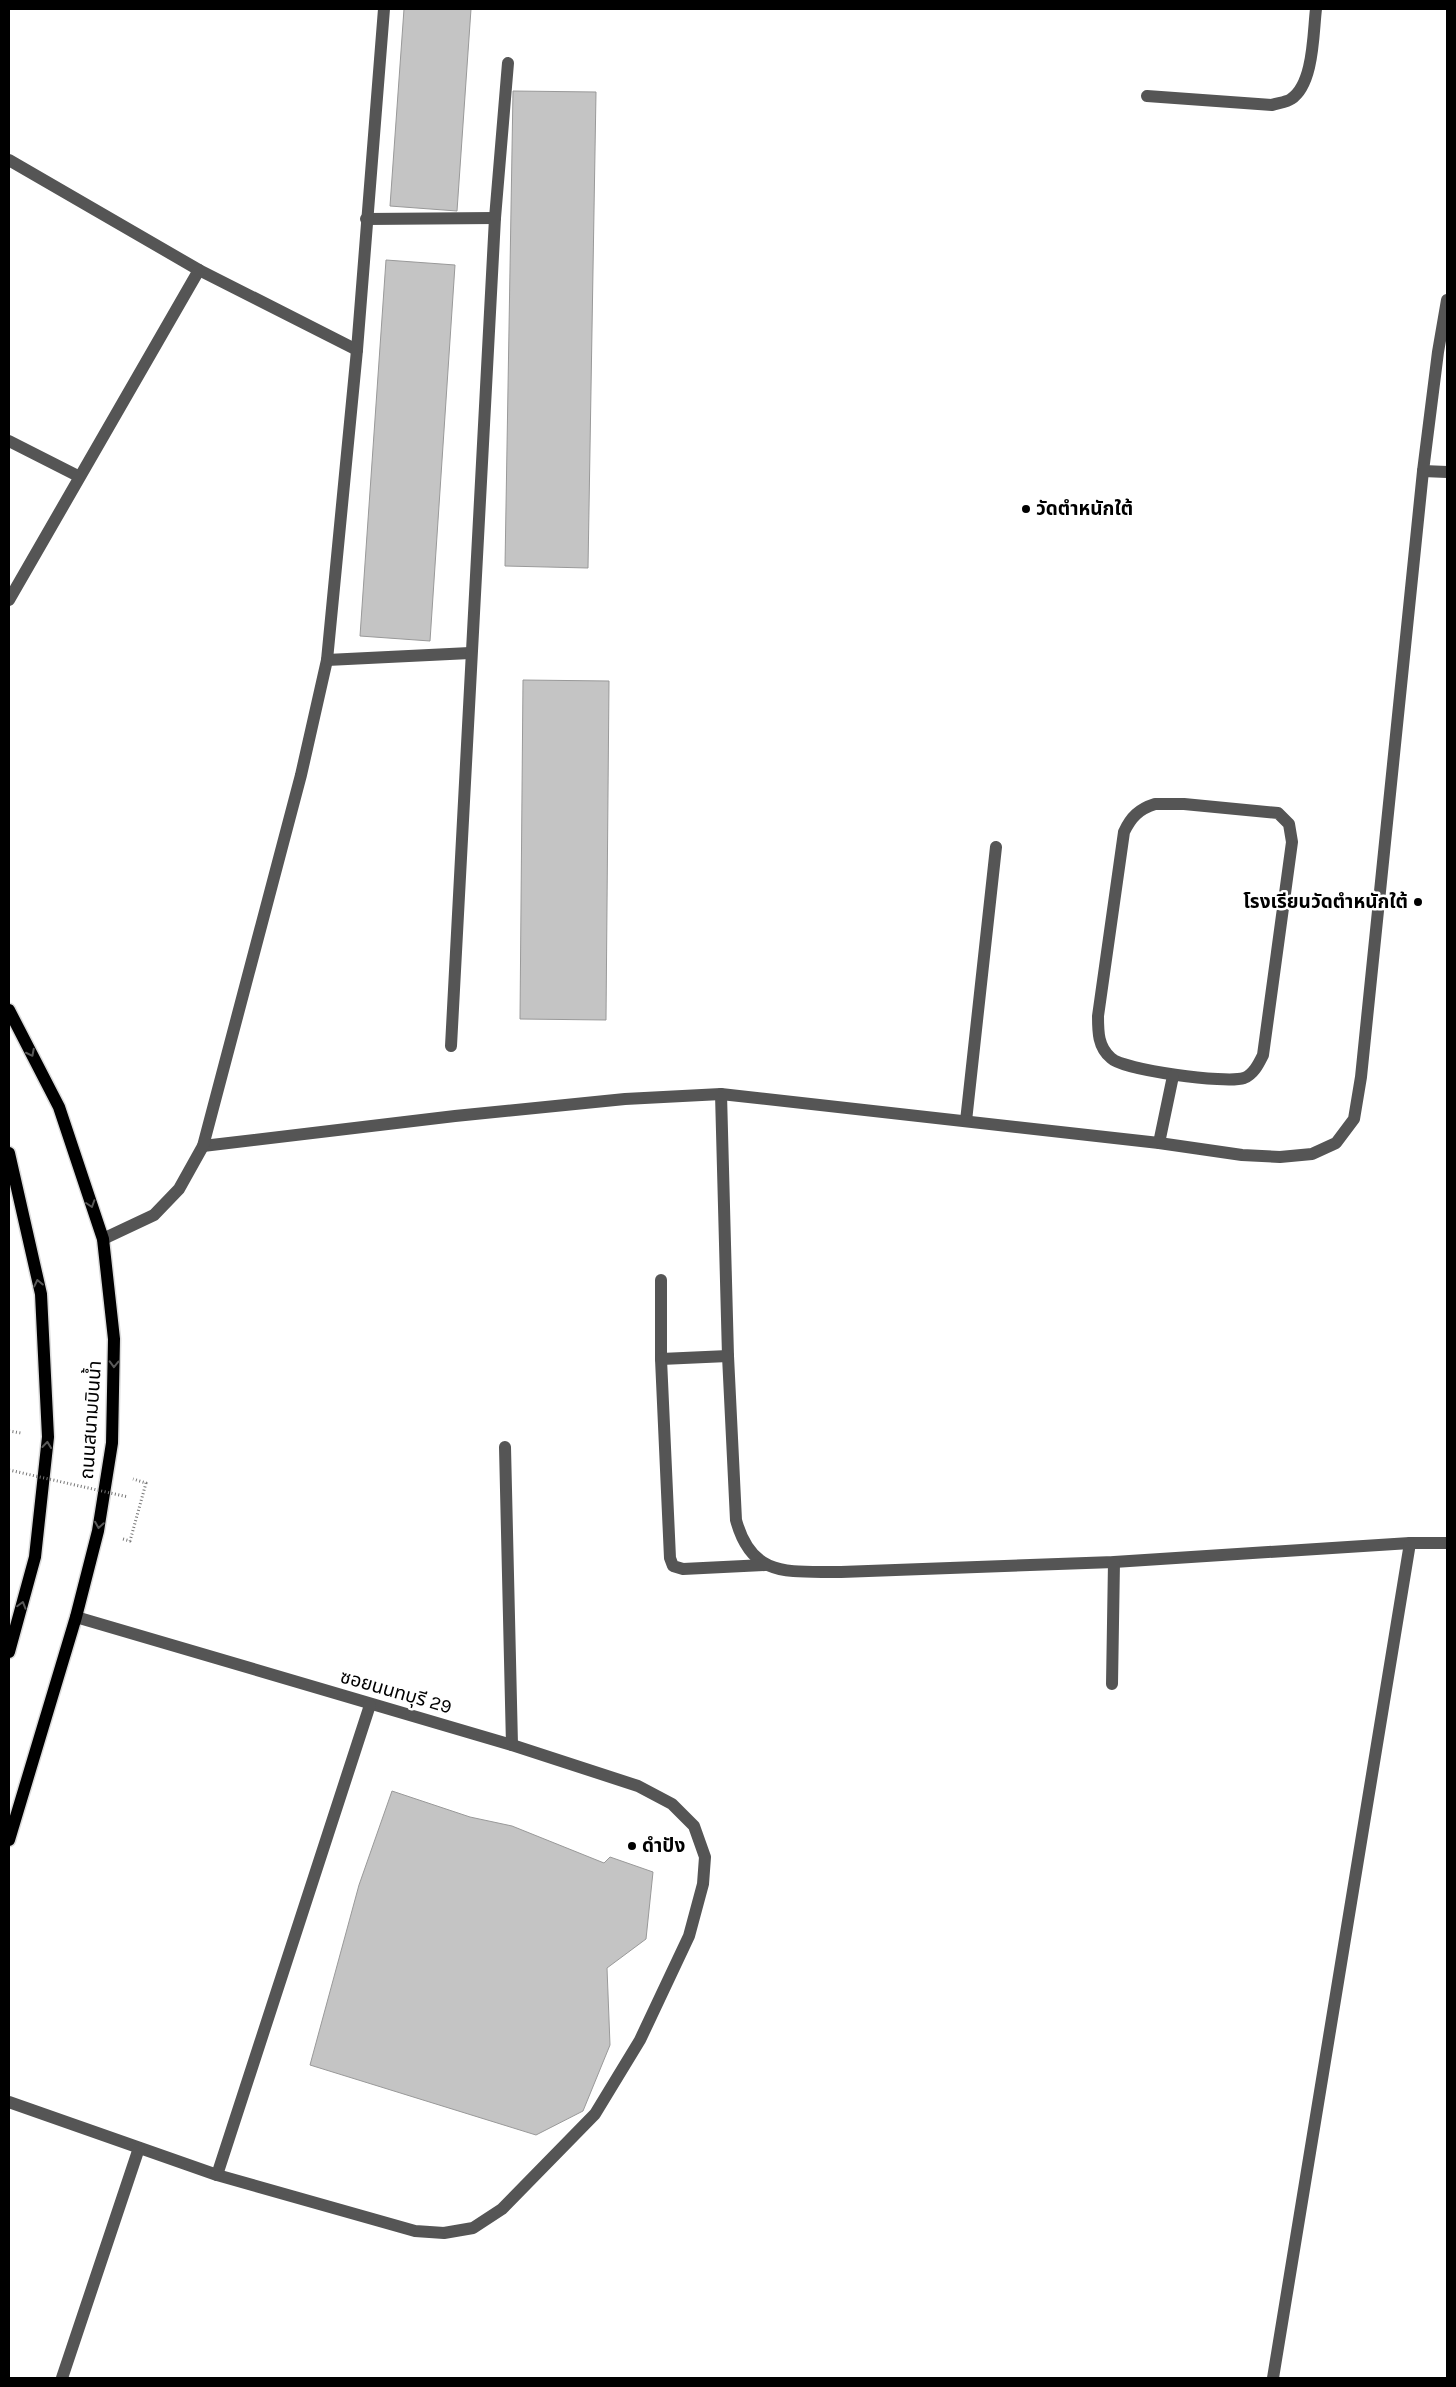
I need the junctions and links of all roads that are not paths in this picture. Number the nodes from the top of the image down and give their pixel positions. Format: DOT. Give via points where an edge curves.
graph roads {
  1 [pos="384,9"];
  2 [pos="1316,9"];
  3 [pos="508,63"];
  4 [pos="1147,96"];
  5 [pos="9,160"];
  6 [pos="495,218"];
  7 [pos="366,219"];
  8 [pos="199,270"];
  9 [pos="1447,300"];
  10 [pos="357,350"];
  11 [pos="9,441"];
  12 [pos="1423,471"];
  13 [pos="1447,472"];
  14 [pos="78,476"];
  15 [pos="9,600"];
  16 [pos="470,653"];
  17 [pos="327,660"];
  18 [pos="996,847"];
  19 [pos="9,1010"];
  20 [pos="451,1046"];
  21 [pos="1173,1076"];
  22 [pos="721,1094"];
  23 [pos="966,1121"];
  24 [pos="1159,1143"];
  25 [pos="203,1146"];
  26 [pos="9,1154"];
  27 [pos="103,1239"];
  28 [pos="661,1280"];
  29 [pos="728,1356"];
  30 [pos="668,1359"];
  31 [pos="505,1447"];
  32 [pos="1410,1543"];
  33 [pos="1447,1543"];
  34 [pos="1114,1562"];
  35 [pos="765,1565"];
  36 [pos="76,1617"];
  37 [pos="9,1652"];
  38 [pos="1112,1684"];
  39 [pos="370,1704"];
  40 [pos="512,1745"];
  41 [pos="9,1840"];
  42 [pos="9,2102"];
  43 [pos="139,2148"];
  44 [pos="217,2174"];
  45 [pos="62,2378"];
  46 [pos="1273,2378"];
  1 -- 7 [label="street"];
  2 -- 4 [label="street" via="1310,69 1292,99 1272,105"];
  3 -- 6 [label="street"];
  5 -- 8 [label="street"];
  6 -- 7 [label="street"];
  6 -- 16 [label="street"];
  7 -- 10 [label="street"];
  8 -- 10 [label="street"];
  8 -- 14 [label="street"];
  9 -- 12 [label="street"];
  10 -- 17 [label="street"];
  11 -- 14 [label="street"];
  12 -- 13 [label="street"];
  12 -- 24 [label="street" via="1361,1077 1354,1119 1336,1143 1312,1154 1280,1157 1242,1155"];
  14 -- 15 [label="street"];
  16 -- 17 [label="street"];
  16 -- 20 [label="street"];
  17 -- 25 [label="street" via="301,776"];
  18 -- 23 [label="street"];
  19 -- 27 [label="main road, ถนนสนามบินน้ำ, one-way" via="59,1107"];
  21 -- 21 [label="street" via="1112,1060 1102,1047 1098,1034 1124,832 1131,818 1155,804 1278,813 1289,824 1292,842 1263,1055 1257,1067 1244,1078"];
  21 -- 24 [label="street"];
  22 -- 23 [label="street"];
  22 -- 25 [label="street" via="625,1099 455,1116"];
  22 -- 29 [label="street"];
  23 -- 24 [label="street"];
  25 -- 27 [label="street" via="179,1189 154,1215"];
  37 -- 26 [label="main road, one-way" via="35,1557 48,1436 41,1294"];
  27 -- 36 [label="main road, ถนนสนามบินน้ำ, one-way" via="114,1339 112,1443 98,1531"];
  28 -- 30 [label="street"];
  29 -- 30 [label="street"];
  29 -- 35 [label="street" via="736,1520 750,1553"];
  30 -- 35 [label="street" via="670,1558 673,1566 683,1569"];
  31 -- 40 [label="street"];
  32 -- 33 [label="street"];
  32 -- 34 [label="street"];
  32 -- 46 [label="street"];
  34 -- 35 [label="street" via="841,1572 796,1571"];
  34 -- 38 [label="street"];
  36 -- 39 [label="street, ซอยนนทบุรี 29"];
  36 -- 41 [label="main road, ถนนสนามบินน้ำ"];
  39 -- 40 [label="street, ซอยนนทบุรี 29"];
  39 -- 44 [label="street"];
  40 -- 44 [label="street, ซอยนนทบุรี 29" via="638,1786 672,1804 694,1826 705,1858 703,1884 689,1936 640,2040 595,2114 502,2209 474,2228 444,2233 415,2231"];
  42 -- 43 [label="street"];
  43 -- 44 [label="street"];
  43 -- 45 [label="street"];
}
